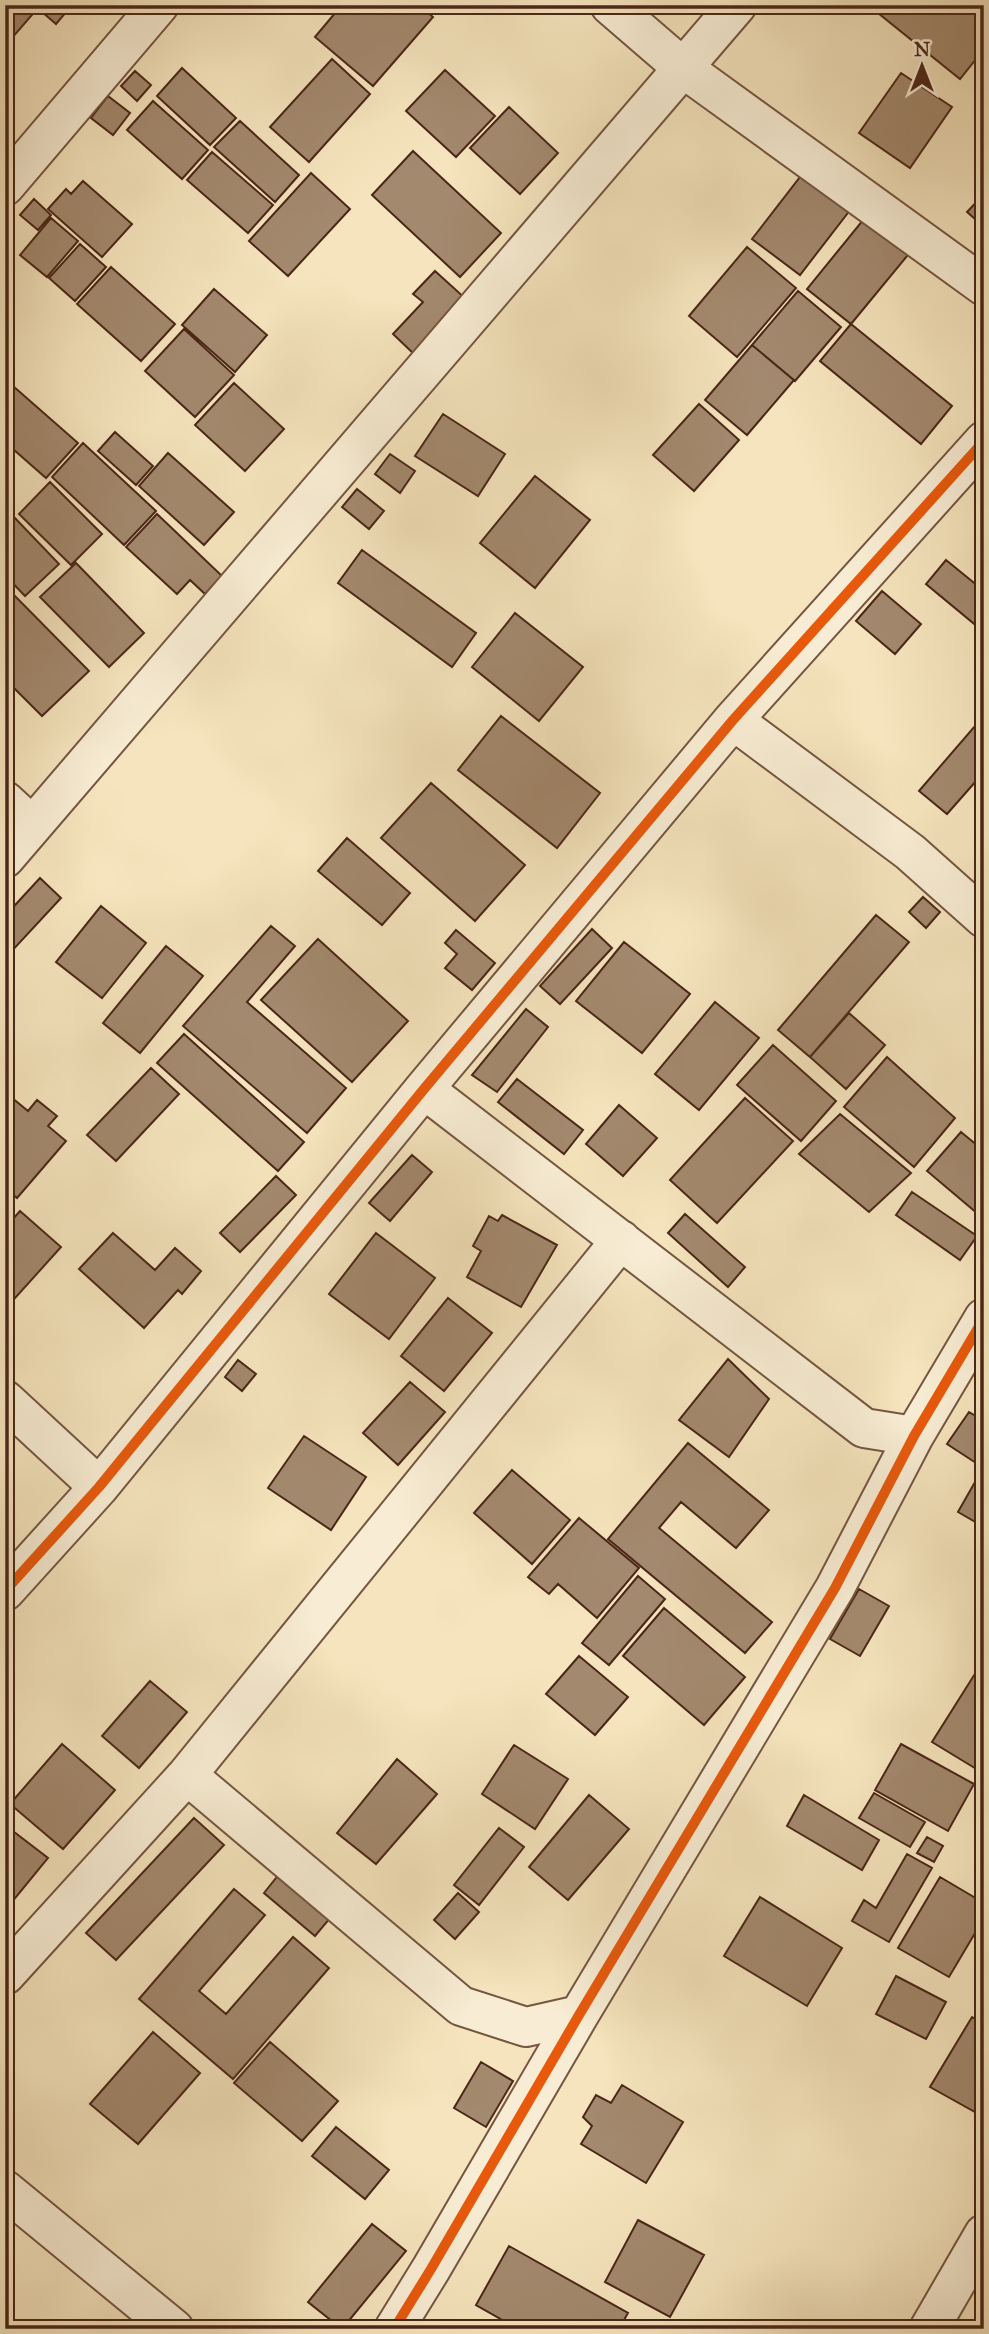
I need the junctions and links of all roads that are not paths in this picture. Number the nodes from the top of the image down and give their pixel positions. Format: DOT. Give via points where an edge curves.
graph roads {
  1 [pos="159,5"];
  2 [pos="610,5"];
  3 [pos="737,5"];
  4 [pos="684,68"];
  5 [pos="5,186"];
  6 [pos="984,286"];
  7 [pos="984,441"];
  8 [pos="733,720"];
  9 [pos="18,813"];
  10 [pos="5,858"];
  11 [pos="984,918"];
  12 [pos="424,1089"];
  13 [pos="621,1240"];
  14 [pos="984,1318"];
  15 [pos="5,1400"];
  16 [pos="914,1436"];
  17 [pos="99,1487"];
  18 [pos="5,1591"];
  19 [pos="187,1775"];
  20 [pos="5,1975"];
  21 [pos="579,2015"];
  22 [pos="5,2190"];
  23 [pos="984,2234"];
  24 [pos="174,2329"];
  25 [pos="394,2329"];
  26 [pos="929,2329"];
  1 -- 5 [label="street"];
  2 -- 4 [label="street"];
  3 -- 4 [label="street"];
  4 -- 6 [label="street"];
  4 -- 9 [label="street"];
  7 -- 8 [label="street"];
  8 -- 11 [label="street" via="910,852"];
  8 -- 12 [label="street"];
  9 -- 10 [label="street"];
  12 -- 13 [label="street"];
  12 -- 17 [label="street"];
  13 -- 16 [label="street" via="864,1428"];
  13 -- 19 [label="street"];
  14 -- 16 [label="street"];
  15 -- 17 [label="street"];
  16 -- 21 [label="street" via="835,1588"];
  17 -- 18 [label="street"];
  19 -- 20 [label="street"];
  19 -- 21 [label="street" via="461,2006 526,2027"];
  21 -- 25 [label="street"];
  22 -- 24 [label="street"];
  23 -- 26 [label="street"];
}
